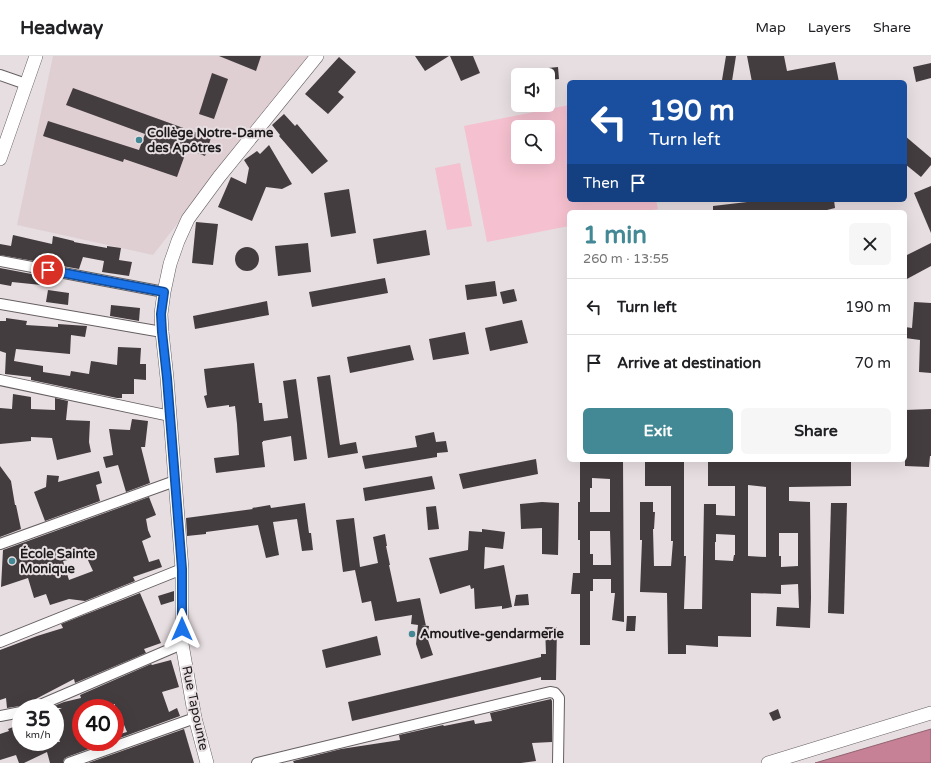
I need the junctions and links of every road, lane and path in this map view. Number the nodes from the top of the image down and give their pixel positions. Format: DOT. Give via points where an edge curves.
graph roads {
  1 [pos="36,56"];
  2 [pos="317,56"];
  3 [pos="0,75"];
  4 [pos="26,84"];
  5 [pos="0,159"];
  6 [pos="0,261"];
  7 [pos="164,292"];
  8 [pos="0,304"];
  9 [pos="162,332"];
  10 [pos="0,380"];
  11 [pos="170,416"];
  12 [pos="175,481"];
  13 [pos="0,544"];
  14 [pos="182,569"];
  15 [pos="0,642"];
  16 [pos="182,644"];
  17 [pos="54,699"];
  18 [pos="931,713"];
  19 [pos="12,714"];
  20 [pos="0,716"];
  21 [pos="12,716"];
  22 [pos="195,718"];
  23 [pos="0,722"];
  24 [pos="70,763"];
  25 [pos="207,763"];
  26 [pos="257,763"];
  27 [pos="558,763"];
  28 [pos="768,763"];
  1 -- 4 [label="street"];
  2 -- 7 [label="street, Rue Tapounte" via="188,219 170,264"];
  3 -- 4 [label="street"];
  4 -- 5 [label="street"];
  6 -- 7 [label="street"];
  7 -- 9 [label="street, Rue Tapounte"];
  8 -- 9 [label="street"];
  9 -- 11 [label="street, Rue Tapounte"];
  10 -- 11 [label="street"];
  11 -- 12 [label="street, Rue Tapounte"];
  12 -- 13 [label="street"];
  12 -- 14 [label="street, Rue Tapounte"];
  14 -- 15 [label="street"];
  14 -- 16 [label="street, Rue Tapounte"];
  16 -- 17 [label="street"];
  16 -- 22 [label="street, Rue Tapounte"];
  18 -- 28 [label="street"];
  19 -- 20 [label="street"];
  21 -- 23 [label="street"];
  22 -- 24 [label="street"];
  22 -- 25 [label="street, Rue Tapounte"];
  26 -- 27 [label="street" via="550,692 556,693 559,698"];
}
